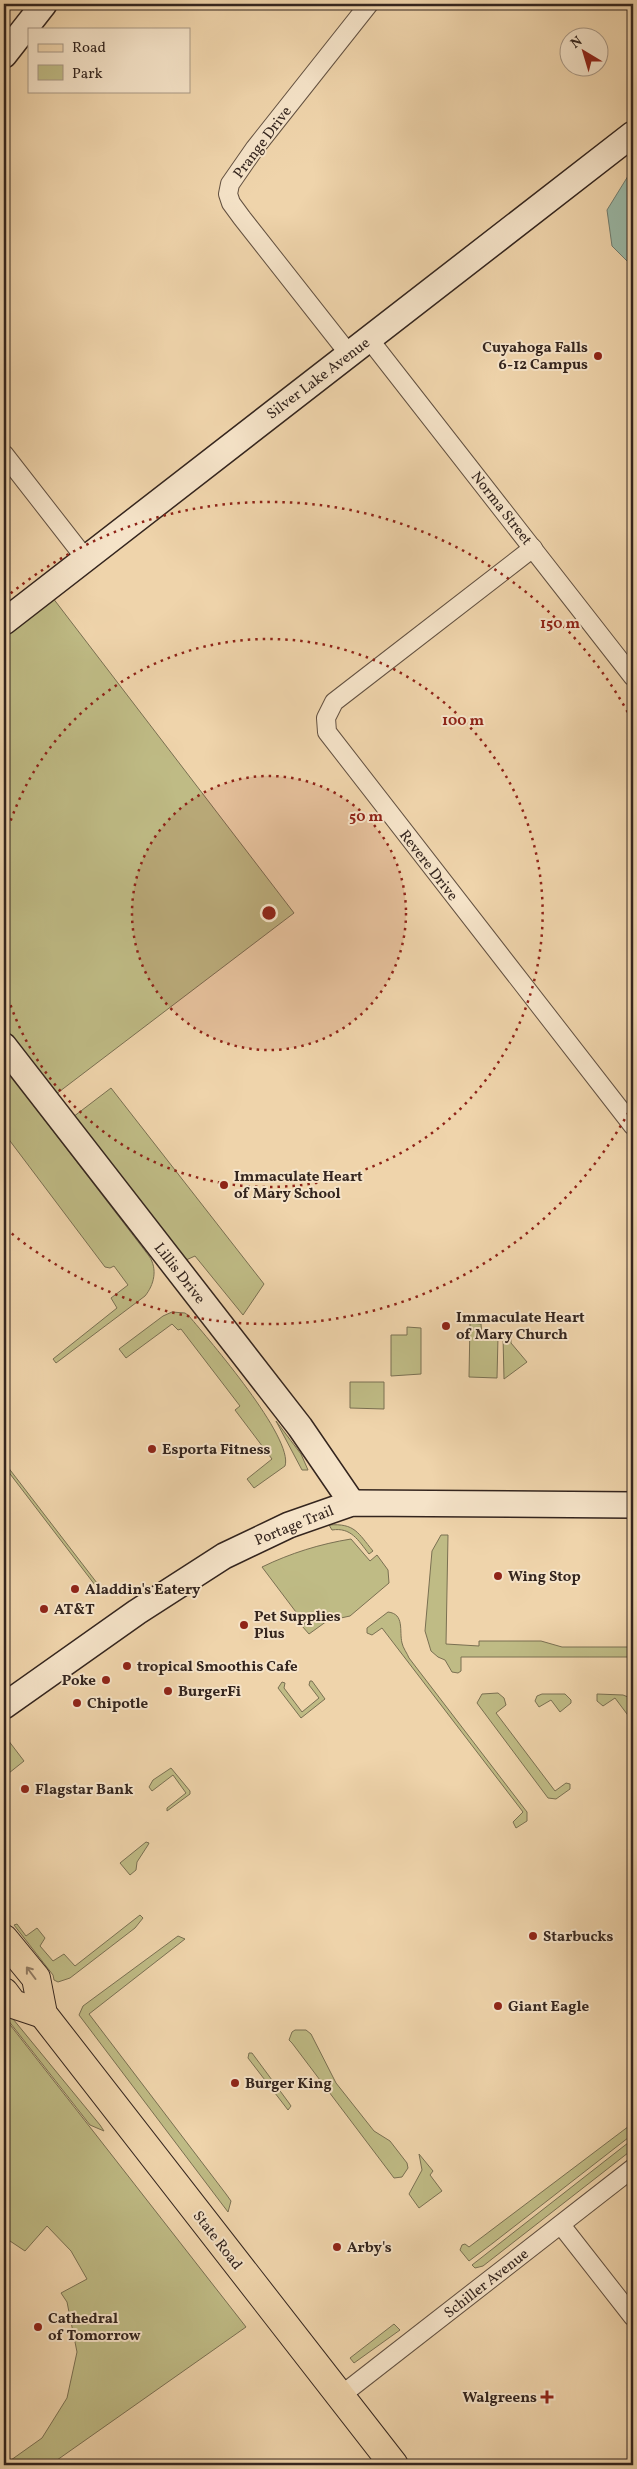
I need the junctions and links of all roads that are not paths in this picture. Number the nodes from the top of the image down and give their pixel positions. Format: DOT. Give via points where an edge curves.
graph roads {
  1 [pos="44,4"];
  2 [pos="370,4"];
  3 [pos="4,55"];
  4 [pos="633,134"];
  5 [pos="369,339"];
  6 [pos="349,354"];
  7 [pos="4,454"];
  8 [pos="533,548"];
  9 [pos="85,558"];
  10 [pos="4,622"];
  11 [pos="633,677"];
  12 [pos="4,1046"];
  13 [pos="633,1126"];
  14 [pos="352,1503"];
  15 [pos="633,1505"];
  16 [pos="4,1706"];
  17 [pos="4,1938"];
  18 [pos="4,1992"];
  19 [pos="43,2014"];
  20 [pos="633,2168"];
  21 [pos="560,2225"];
  22 [pos="633,2317"];
  23 [pos="339,2397"];
  24 [pos="394,2465"];
  1 -- 3 [label="street"];
  2 -- 6 [label="street, Prange Drive" via="256,148 230,184 228,194 242,218"];
  4 -- 5 [label="street, Silver Lake Avenue"];
  5 -- 6 [label="street, Silver Lake Avenue"];
  5 -- 8 [label="street, Norma Street"];
  6 -- 9 [label="street, Silver Lake Avenue"];
  7 -- 9 [label="street"];
  8 -- 11 [label="street, Norma Street"];
  8 -- 13 [label="street, Revere Drive" via="334,702 326,718 327,732"];
  9 -- 10 [label="street, Silver Lake Avenue"];
  12 -- 14 [label="street, Lillis Drive" via="300,1428"];
  14 -- 15 [label="street, Portage Trail"];
  14 -- 16 [label="street, Portage Trail" via="289,1525 224,1556 137,1612"];
  19 -- 17 [label="main road, State Road, one-way" via="36,1978"];
  18 -- 19 [label="main road" via="13,2004"];
  19 -- 23 [label="main road, State Road"];
  20 -- 21 [label="street, Schiller Avenue"];
  21 -- 22 [label="street"];
  21 -- 23 [label="street, Schiller Avenue"];
  23 -- 24 [label="main road, State Road"];
}
